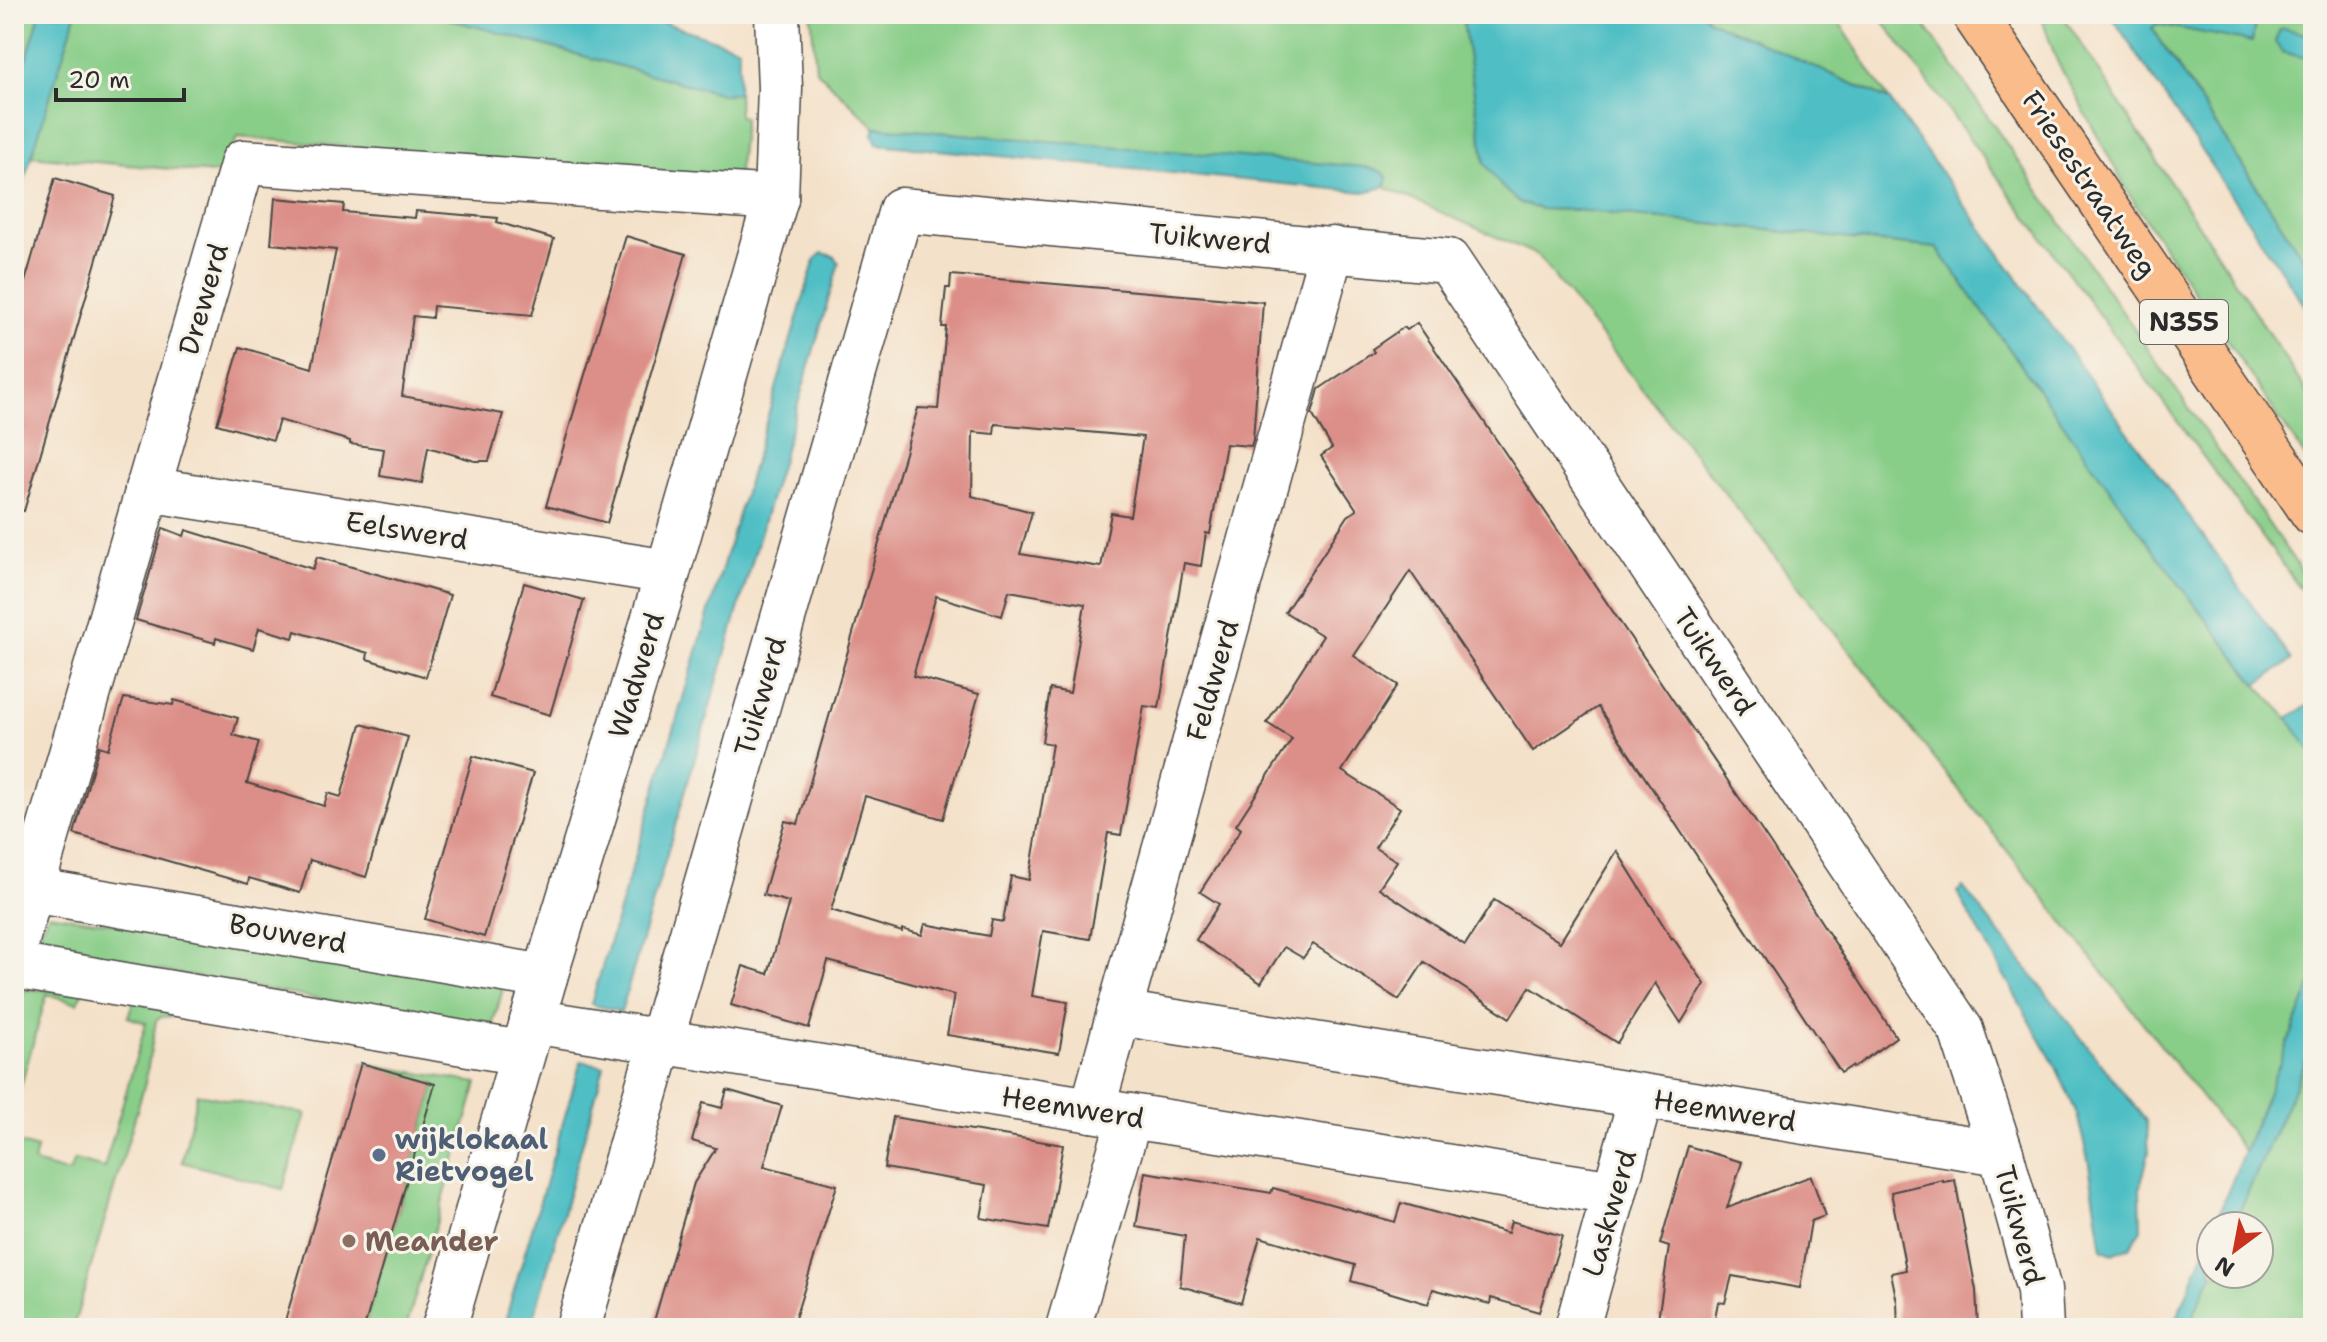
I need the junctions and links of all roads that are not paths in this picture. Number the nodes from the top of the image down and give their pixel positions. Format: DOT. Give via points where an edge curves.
graph roads {
  1 [pos="777,14"];
  2 [pos="1974,14"];
  3 [pos="776,198"];
  4 [pos="1332,249"];
  5 [pos="147,489"];
  6 [pos="2313,513"];
  7 [pos="668,572"];
  8 [pos="31,890"];
  9 [pos="14,950"];
  10 [pos="14,966"];
  11 [pos="545,977"];
  12 [pos="1119,1013"];
  13 [pos="527,1037"];
  14 [pos="660,1041"];
  15 [pos="1641,1097"];
  16 [pos="1111,1113"];
  17 [pos="2001,1153"];
  18 [pos="1614,1193"];
  19 [pos="444,1328"];
  20 [pos="578,1328"];
  21 [pos="1068,1328"];
  22 [pos="1577,1328"];
  23 [pos="2041,1328"];
  1 -- 3 [label="street, Wadwerd"];
  2 -- 6 [label="main road, Friesestraatweg / N355"];
  3 -- 5 [label="street, Drewerd" via="243,162"];
  3 -- 7 [label="street, Wadwerd"];
  4 -- 12 [label="street, Feldwerd"];
  4 -- 14 [label="street, Tuikwerd" via="901,210"];
  4 -- 17 [label="street, Tuikwerd" via="1448,261 1961,1030"];
  5 -- 7 [label="street, Eelswerd"];
  5 -- 8 [label="street, Drewerd"];
  7 -- 11 [label="street, Wadwerd"];
  8 -- 9 [label="street, Drewerd"];
  8 -- 11 [label="street, Bouwerd"];
  10 -- 13 [label="street"];
  11 -- 13 [label="street, Wadwerd"];
  12 -- 15 [label="street, Heemwerd"];
  12 -- 16 [label="street, Feldwerd"];
  13 -- 14 [label="street, Heemwerd"];
  13 -- 19 [label="street, Wadwerd"];
  14 -- 16 [label="street, Heemwerd"];
  14 -- 20 [label="street, Tuikwerd"];
  15 -- 17 [label="street, Heemwerd"];
  15 -- 18 [label="street, Laskwerd"];
  16 -- 18 [label="street, Heemwerd"];
  16 -- 21 [label="street, Feldwerd"];
  17 -- 23 [label="street, Tuikwerd" via="2039,1290"];
  18 -- 22 [label="street, Laskwerd"];
}
